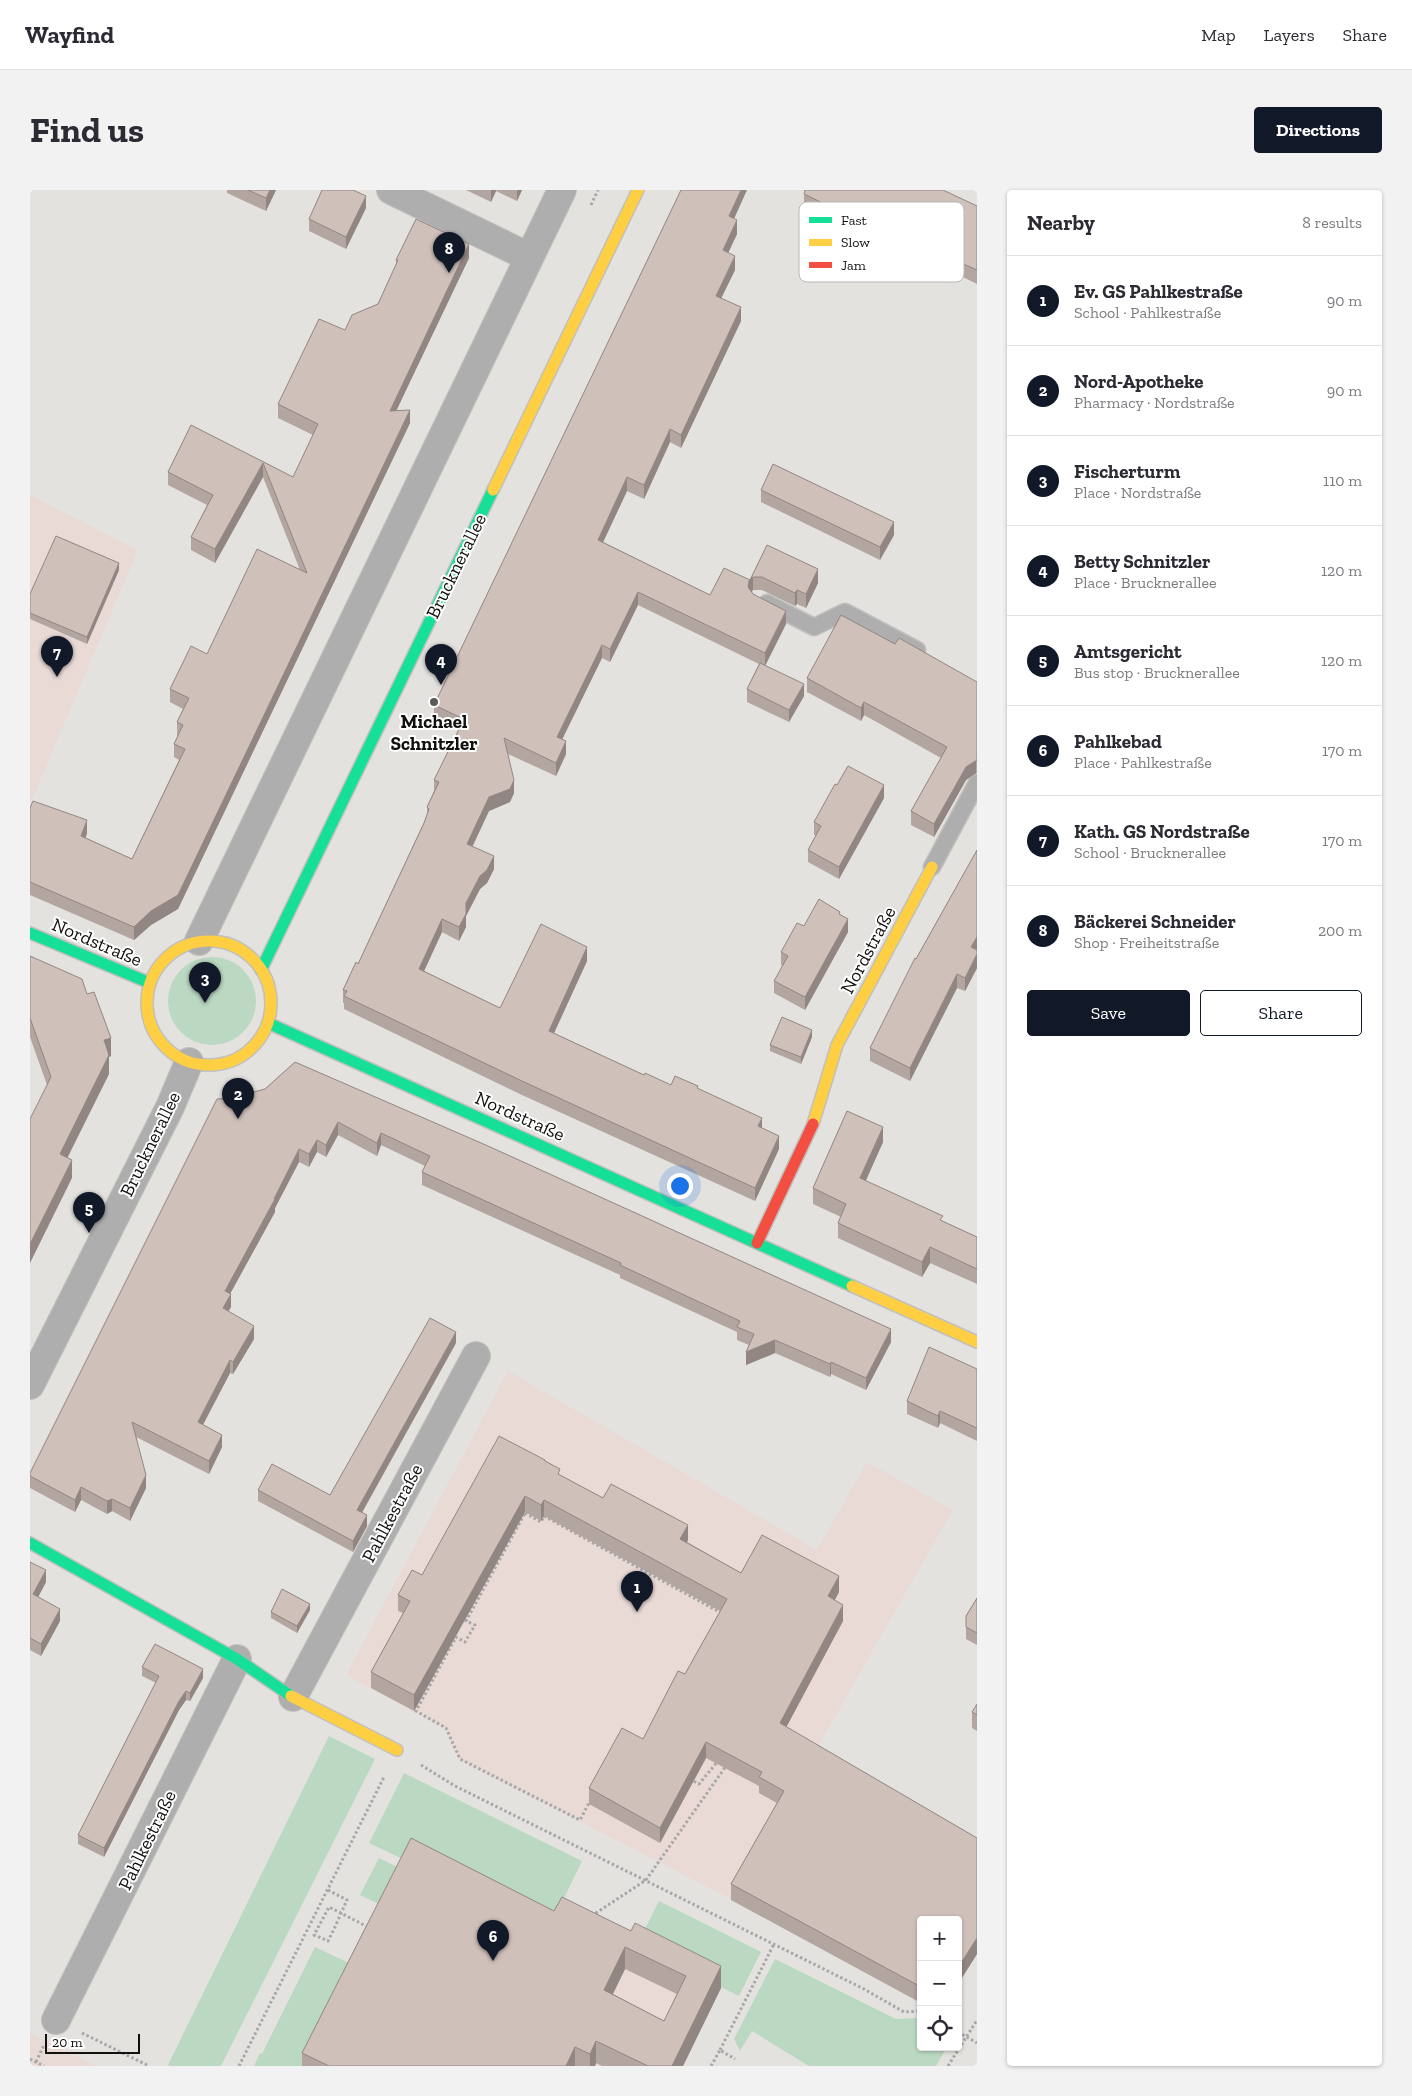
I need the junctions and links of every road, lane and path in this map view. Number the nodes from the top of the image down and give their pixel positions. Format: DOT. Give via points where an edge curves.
graph roads {
  1 [pos="391,190"];
  2 [pos="562,190"];
  3 [pos="638,190"];
  4 [pos="529,257"];
  5 [pos="758,599"];
  6 [pos="933,658"];
  7 [pos="977,783"];
  8 [pos="932,867"];
  9 [pos="30,933"];
  10 [pos="199,941"];
  11 [pos="262,970"];
  12 [pos="150,983"];
  13 [pos="268,1023"];
  14 [pos="189,1062"];
  15 [pos="757,1243"];
  16 [pos="977,1342"];
  17 [pos="476,1356"];
  18 [pos="30,1385"];
  19 [pos="30,1543"];
  20 [pos="237,1660"];
  21 [pos="293,1697"];
  22 [pos="745,1711"];
  23 [pos="750,1714"];
  24 [pos="397,1750"];
  25 [pos="731,1759"];
  26 [pos="646,1880"];
  27 [pos="328,1890"];
  28 [pos="590,1926"];
  29 [pos="375,1931"];
  30 [pos="774,1944"];
  31 [pos="917,2011"];
  32 [pos="56,2020"];
  33 [pos="977,2020"];
  34 [pos="962,2034"];
  35 [pos="967,2037"];
  36 [pos="977,2043"];
  37 [pos="720,2050"];
  38 [pos="30,2059"];
  39 [pos="735,2059"];
  40 [pos="44,2066"];
  41 [pos="149,2066"];
  42 [pos="239,2066"];
  43 [pos="711,2066"];
  44 [pos="948,2066"];
  1 -- 4 [label="street"];
  2 -- 4 [label="street"];
  3 -- 11 [label="street, Brucknerallee"];
  4 -- 10 [label="street"];
  5 -- 6 [label="lane" via="814,627 845,612"];
  7 -- 8 [label="lane"];
  8 -- 15 [label="street, Nordstraße" via="837,1045 817,1117"];
  9 -- 12 [label="street, Nordstraße"];
  10 -- 11 [label="street, Nordstraße" via="231,945 248,955"];
  10 -- 12 [label="street, Nordstraße" via="170,954 158,966"];
  11 -- 13 [label="street, Nordstraße" via="269,986"];
  12 -- 14 [label="street, Nordstraße" via="146,1000 152,1029 171,1053"];
  13 -- 14 [label="street, Nordstraße" via="259,1040 245,1054 228,1063 208,1066"];
  13 -- 15 [label="street, Nordstraße"];
  14 -- 18 [label="street, Brucknerallee" via="170,1107"];
  15 -- 16 [label="street, Nordstraße"];
  17 -- 21 [label="street, Pahlkestraße"];
  19 -- 20 [label="street"];
  20 -- 21 [label="street"];
  20 -- 32 [label="street, Pahlkestraße"];
  21 -- 24 [label="street"];
  22 -- 22 [label="path" via="741,1718 679,1684 662,1714 728,1749 699,1784 621,1742 580,1820 460,1759 446,1728 416,1711 456,1637 465,1642 475,1625 466,1621 525,1513 541,1522 544,1516 725,1615 703,1654 758,1685"];
  22 -- 23 [label="path"];
  24 -- 26 [label="path" via="455,1786"];
  24 -- 27 [label="path"];
  25 -- 26 [label="path"];
  26 -- 28 [label="path" via="596,1913"];
  26 -- 30 [label="path"];
  27 -- 29 [label="path" via="347,1900 344,1907 340,1914 332,1934 328,1941 314,1935 329,1907 336,1911 344,1915 352,1919"];
  27 -- 42 [label="path"];
  30 -- 31 [label="path" via="904,2012"];
  30 -- 37 [label="path"];
  32 -- 41 [label="path"];
  33 -- 35 [label="path"];
  34 -- 35 [label="path"];
  35 -- 36 [label="path"];
  35 -- 44 [label="path"];
  37 -- 39 [label="path"];
  37 -- 43 [label="path"];
  38 -- 40 [label="path"];
}
